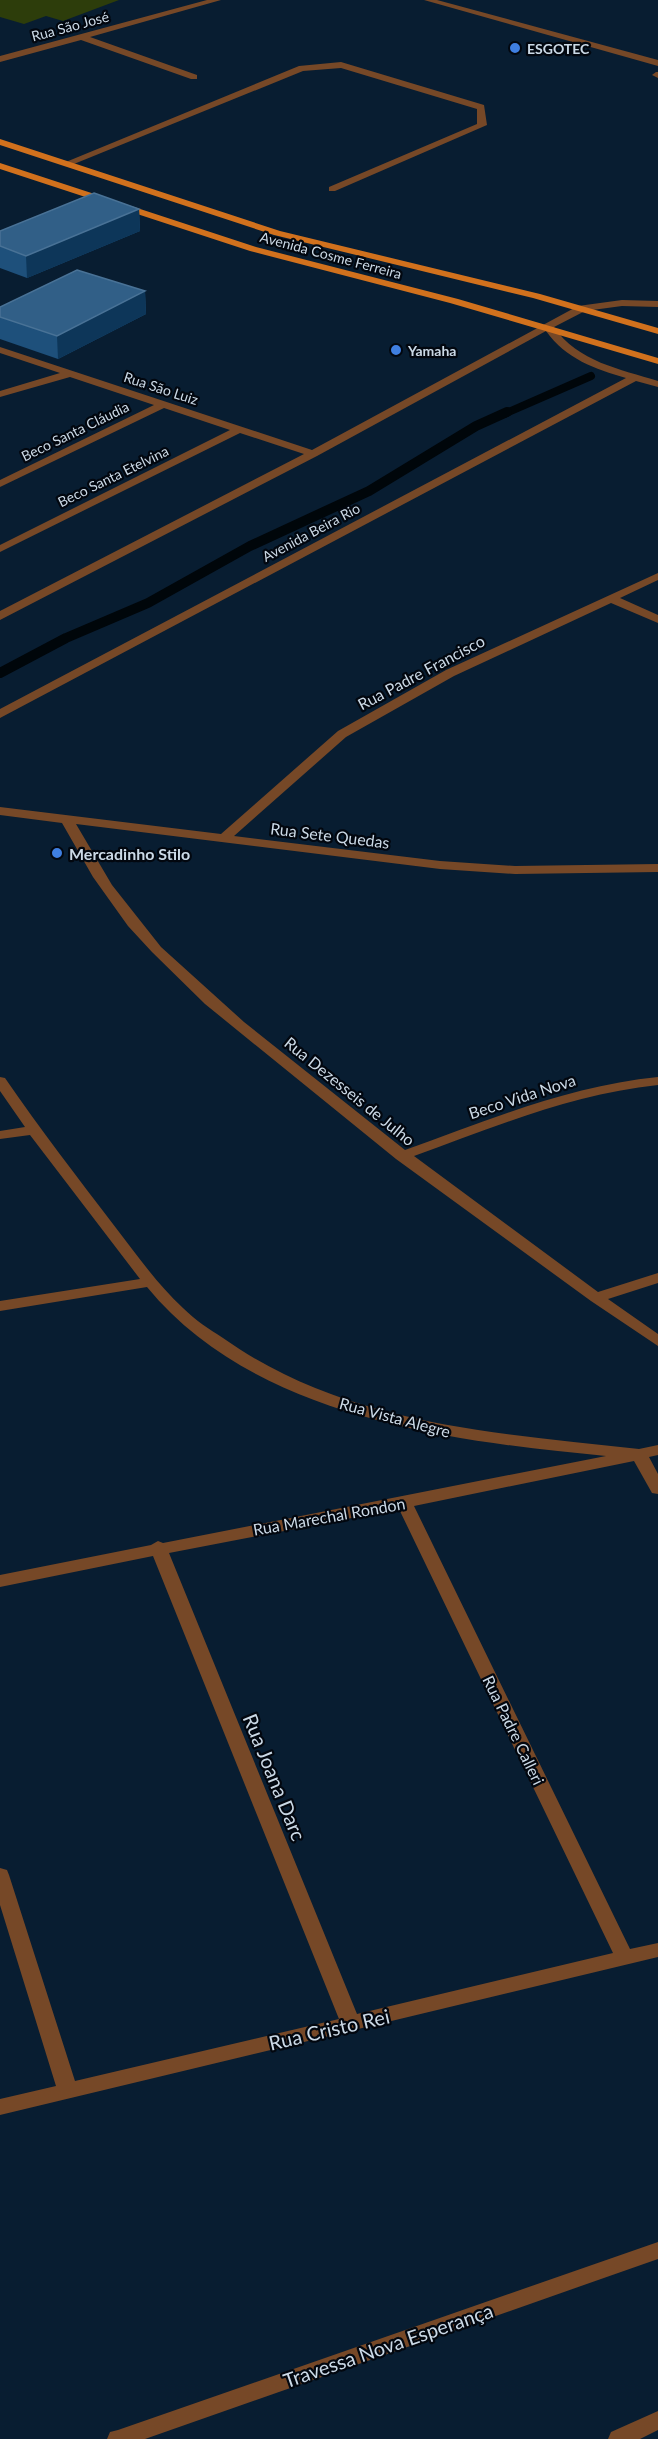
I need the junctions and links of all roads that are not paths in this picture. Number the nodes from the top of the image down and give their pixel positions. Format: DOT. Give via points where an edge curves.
graph roads {
  1 [pos="217,0"];
  2 [pos="428,0"];
  3 [pos="82,37"];
  4 [pos="0,59"];
  5 [pos="658,63"];
  6 [pos="194,76"];
  7 [pos="0,142"];
  8 [pos="66,164"];
  9 [pos="0,166"];
  10 [pos="332,189"];
  11 [pos="658,304"];
  12 [pos="582,308"];
  13 [pos="549,328"];
  14 [pos="658,331"];
  15 [pos="0,350"];
  16 [pos="658,362"];
  17 [pos="69,374"];
  18 [pos="635,376"];
  19 [pos="658,384"];
  20 [pos="0,394"];
  21 [pos="163,404"];
  22 [pos="240,429"];
  23 [pos="313,454"];
  24 [pos="0,473"];
  25 [pos="14,478"];
  26 [pos="0,484"];
  27 [pos="0,549"];
  28 [pos="658,576"];
  29 [pos="610,598"];
  30 [pos="0,616"];
  31 [pos="658,619"];
  32 [pos="0,714"];
  33 [pos="0,811"];
  34 [pos="68,821"];
  35 [pos="225,837"];
  36 [pos="658,868"];
  37 [pos="0,1081"];
  38 [pos="658,1081"];
  39 [pos="32,1130"];
  40 [pos="0,1134"];
  41 [pos="401,1156"];
  42 [pos="658,1278"];
  43 [pos="150,1282"];
  44 [pos="596,1298"];
  45 [pos="0,1306"];
  46 [pos="658,1341"];
  47 [pos="658,1450"];
  48 [pos="639,1454"];
  49 [pos="658,1489"];
  50 [pos="404,1503"];
  51 [pos="158,1548"];
  52 [pos="0,1581"];
  53 [pos="0,1875"];
  54 [pos="658,1950"];
  55 [pos="625,1958"];
  56 [pos="351,2024"];
  57 [pos="68,2091"];
  58 [pos="0,2107"];
  59 [pos="658,2250"];
  60 [pos="658,2420"];
  61 [pos="118,2439"];
  62 [pos="619,2439"];
  1 -- 3 [label="street, Rua São José"];
  2 -- 5 [label="street"];
  3 -- 4 [label="street, Rua São José"];
  3 -- 6 [label="street"];
  7 -- 8 [label="main road, Avenida Cosme Ferreira"];
  8 -- 10 [label="street" via="302,68 341,65 481,107 482,125"];
  8 -- 12 [label="main road, Avenida Cosme Ferreira" via="286,236"];
  9 -- 13 [label="main road, Avenida Cosme Ferreira" via="253,249"];
  11 -- 12 [label="street"];
  12 -- 13 [label="street"];
  12 -- 14 [label="main road, Avenida Cosme Ferreira"];
  13 -- 16 [label="main road, Avenida Cosme Ferreira"];
  13 -- 18 [label="street" via="557,342 574,356"];
  13 -- 23 [label="street"];
  15 -- 17 [label="street, Rua São Luiz"];
  17 -- 20 [label="street"];
  17 -- 21 [label="street, Rua São Luiz"];
  18 -- 19 [label="street"];
  18 -- 32 [label="street, Avenida Beira Rio"];
  21 -- 22 [label="street, Rua São Luiz"];
  21 -- 25 [label="street, Beco Santa Cláudia"];
  22 -- 23 [label="street, Rua São Luiz"];
  22 -- 27 [label="street, Beco Santa Etelvina"];
  23 -- 30 [label="street"];
  24 -- 25 [label="street"];
  25 -- 26 [label="street, Beco Santa Cláudia"];
  28 -- 29 [label="street, Rua Padre Francisco"];
  29 -- 31 [label="street"];
  29 -- 35 [label="street, Rua Padre Francisco" via="450,673 342,734"];
  33 -- 34 [label="street, Rua Sete Quedas"];
  34 -- 35 [label="street, Rua Sete Quedas"];
  34 -- 41 [label="street, Rua Dezesseis de Julho" via="112,896 148,939 248,1032"];
  35 -- 36 [label="street, Rua Sete Quedas" via="440,865 526,870"];
  37 -- 39 [label="street, Rua Vista Alegre"];
  38 -- 41 [label="street, Beco Vida Nova" via="598,1090"];
  39 -- 40 [label="street"];
  39 -- 43 [label="street, Rua Vista Alegre"];
  41 -- 44 [label="street, Rua Dezesseis de Julho"];
  42 -- 44 [label="street"];
  43 -- 45 [label="street"];
  43 -- 48 [label="street, Rua Vista Alegre" via="187,1320 229,1351 291,1384 354,1410 423,1429 498,1441"];
  44 -- 46 [label="street, Rua Dezesseis de Julho"];
  47 -- 48 [label="street, Rua Marechal Rondon"];
  48 -- 49 [label="street"];
  48 -- 50 [label="street, Rua Marechal Rondon"];
  50 -- 51 [label="street, Rua Marechal Rondon"];
  50 -- 55 [label="street, Rua Padre Calleri"];
  51 -- 52 [label="street, Rua Marechal Rondon"];
  51 -- 56 [label="street, Rua Joana Darc"];
  53 -- 57 [label="street"];
  54 -- 55 [label="street, Rua Cristo Rei"];
  55 -- 56 [label="street, Rua Cristo Rei"];
  56 -- 57 [label="street, Rua Cristo Rei"];
  57 -- 58 [label="street, Rua Cristo Rei"];
  59 -- 61 [label="street, Travessa Nova Esperança"];
  60 -- 62 [label="street"];
}
